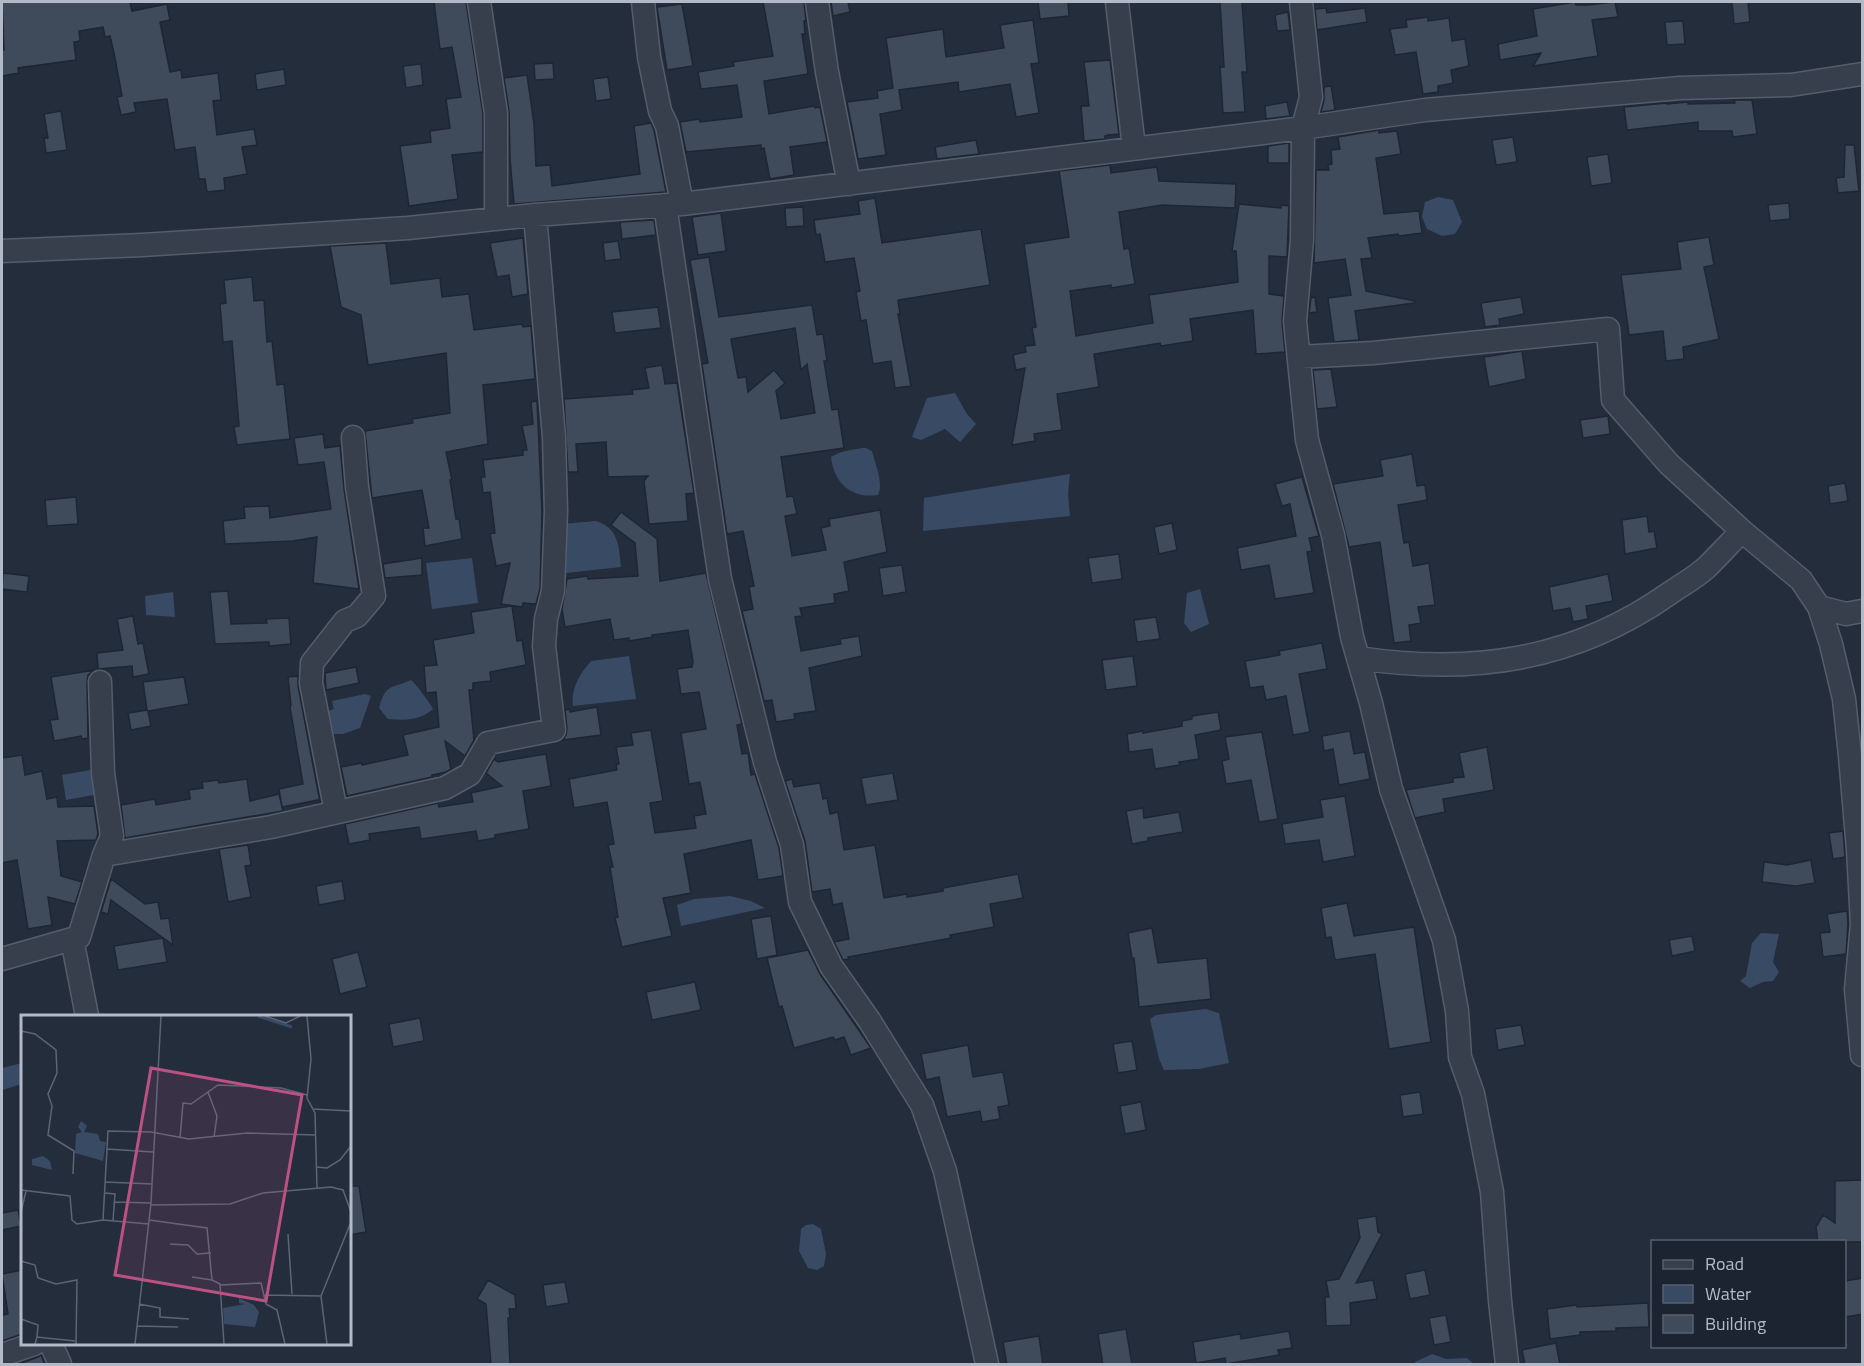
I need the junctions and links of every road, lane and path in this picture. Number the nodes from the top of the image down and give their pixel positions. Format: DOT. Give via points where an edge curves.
graph roads {
  1 [pos="479,2"];
  2 [pos="643,2"];
  3 [pos="817,2"];
  4 [pos="1117,2"];
  5 [pos="1301,2"];
  6 [pos="1863,74"];
  7 [pos="1303,128"];
  8 [pos="1134,148"];
  9 [pos="849,184"];
  10 [pos="674,204"];
  11 [pos="535,215"];
  12 [pos="496,219"];
  13 [pos="2,251"];
  14 [pos="1299,357"];
  15 [pos="353,437"];
  16 [pos="1742,531"];
  17 [pos="1819,607"];
  18 [pos="1863,611"];
  19 [pos="1358,658"];
  20 [pos="100,682"];
  21 [pos="336,812"];
  22 [pos="104,855"];
  23 [pos="72,939"];
  24 [pos="2,959"];
  25 [pos="87,1015"];
  26 [pos="1863,1055"];
  27 [pos="31,1345"];
  28 [pos="51,1345"];
  29 [pos="2,1355"];
  30 [pos="60,1365"];
  31 [pos="987,1365"];
  32 [pos="1508,1365"];
  1 -- 12 [label="street" via="496,113"];
  2 -- 10 [label="street" via="649,57 667,126"];
  3 -- 9 [label="street"];
  4 -- 8 [label="street"];
  5 -- 7 [label="street" via="1311,97"];
  6 -- 7 [label="street" via="1791,85 1680,88 1425,110"];
  7 -- 8 [label="street"];
  7 -- 14 [label="street" via="1302,240 1296,321"];
  8 -- 9 [label="street"];
  9 -- 10 [label="street"];
  10 -- 11 [label="street"];
  10 -- 31 [label="street" via="720,579 765,762 792,845 800,902 831,966 922,1105 945,1171"];
  11 -- 12 [label="street"];
  11 -- 21 [label="street" via="555,448 553,591 544,646 554,730 488,743 470,774 445,788"];
  12 -- 13 [label="street" via="408,228"];
  14 -- 16 [label="street" via="1608,329 1613,400 1669,464"];
  14 -- 19 [label="street" via="1307,440 1333,535"];
  15 -- 21 [label="street" via="374,597 357,616 345,621 312,663 311,683"];
  16 -- 17 [label="street" via="1801,580"];
  16 -- 19 [label="street" via="1705,568 1641,614 1548,653 1477,664 1400,664"];
  17 -- 18 [label="street" via="1846,614"];
  17 -- 26 [label="street" via="1844,699 1850,756 1862,924 1856,989"];
  19 -- 32 [label="street" via="1391,789 1444,940 1457,1011 1460,1057 1473,1094 1492,1192"];
  20 -- 22 [label="street" via="103,773 112,836"];
  21 -- 22 [label="street"];
  22 -- 23 [label="street" via="79,937"];
  23 -- 24 [label="street"];
  23 -- 25 [label="street"];
  27 -- 29 [label="street"];
  28 -- 30 [label="street"];
}
